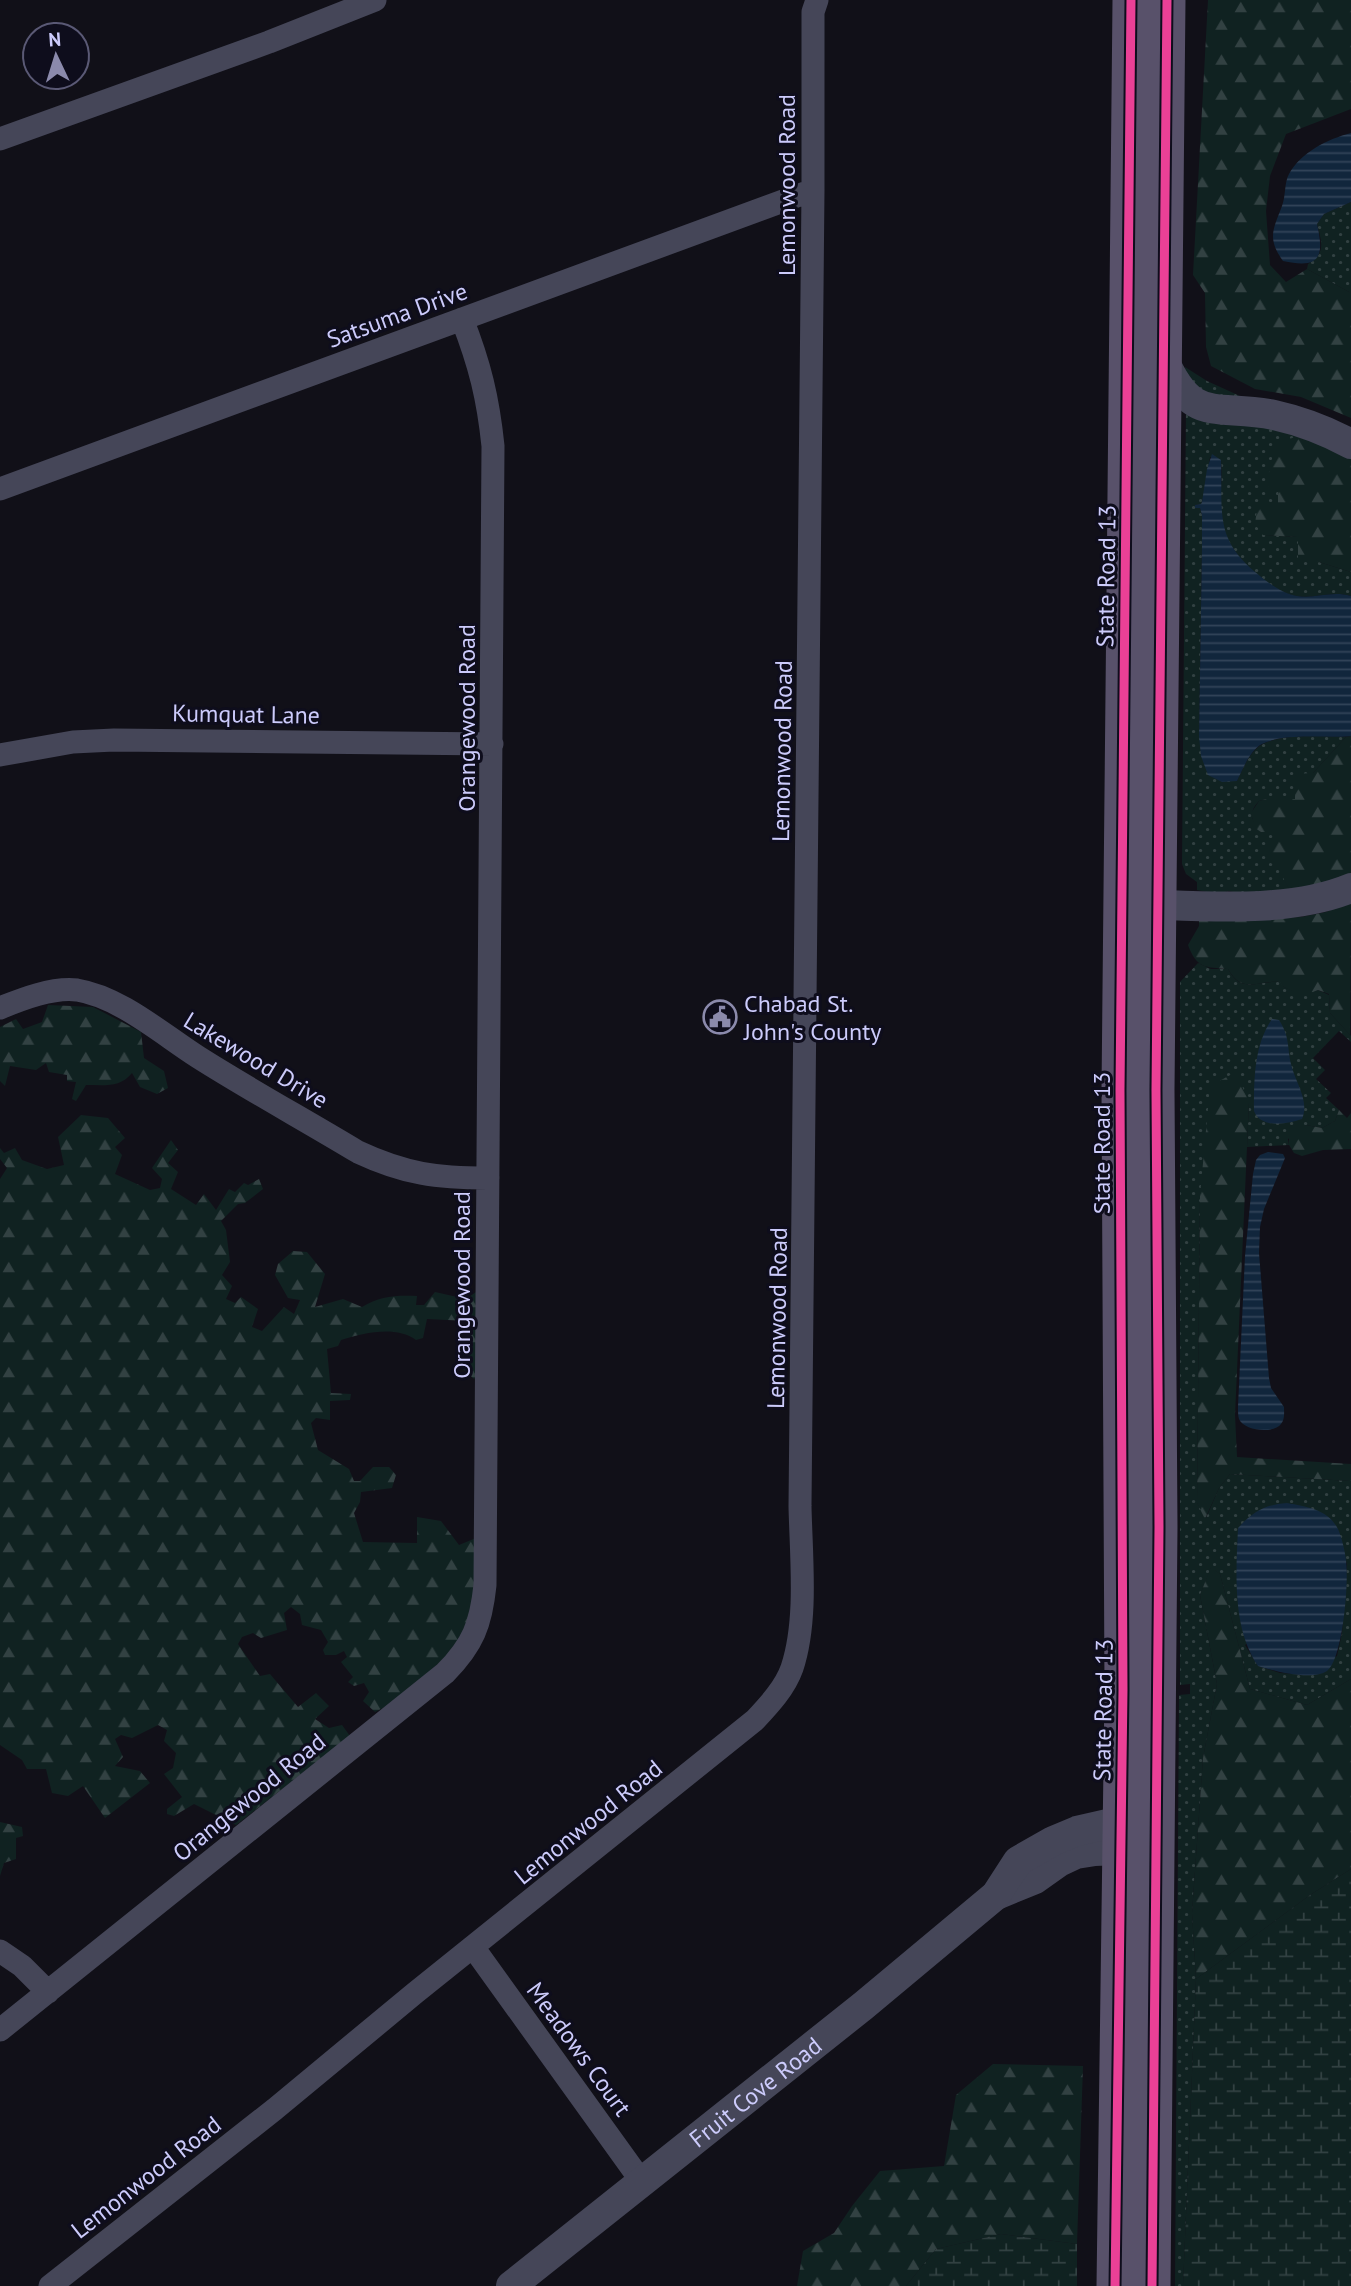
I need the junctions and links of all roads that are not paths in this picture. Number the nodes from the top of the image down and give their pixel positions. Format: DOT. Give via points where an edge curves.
graph roads {
  1 [pos="375,0"];
  2 [pos="817,0"];
  3 [pos="1131,0"];
  4 [pos="1167,0"];
  5 [pos="0,139"];
  6 [pos="813,191"];
  7 [pos="462,319"];
  8 [pos="1163,358"];
  9 [pos="1351,444"];
  10 [pos="0,489"];
  11 [pos="492,744"];
  12 [pos="0,755"];
  13 [pos="1351,888"];
  14 [pos="1122,904"];
  15 [pos="1157,905"];
  16 [pos="1,1004"];
  17 [pos="488,1178"];
  18 [pos="1138,1835"];
  19 [pos="473,1947"];
  20 [pos="0,1951"];
  21 [pos="48,1992"];
  22 [pos="0,2031"];
  23 [pos="642,2182"];
  24 [pos="50,2286"];
  25 [pos="511,2286"];
  26 [pos="1115,2286"];
  27 [pos="1152,2286"];
  1 -- 5 [label="street"];
  2 -- 6 [label="street, Lemonwood Road"];
  3 -- 14 [label="main road, State Road 13"];
  4 -- 8 [label="main road, State Road 13"];
  6 -- 7 [label="street, Satsuma Drive"];
  6 -- 19 [label="street, Lemonwood Road" via="802,1594 797,1643 785,1682 755,1720"];
  7 -- 10 [label="street, Satsuma Drive"];
  7 -- 11 [label="street, Orangewood Road" via="478,360 493,446"];
  8 -- 9 [label="street" via="1173,381 1200,405 1291,419"];
  8 -- 15 [label="main road, State Road 13"];
  11 -- 12 [label="street, Kumquat Lane" via="114,740"];
  11 -- 17 [label="street, Orangewood Road"];
  13 -- 15 [label="street" via="1307,902"];
  14 -- 15 [label="street"];
  14 -- 18 [label="main road, State Road 13" via="1123,1525"];
  15 -- 18 [label="main road, State Road 13" via="1159,1540"];
  16 -- 17 [label="street, Lakewood Drive" via="76,990 100,997 358,1152 418,1174"];
  17 -- 21 [label="street, Orangewood Road" via="485,1585 475,1635 445,1673"];
  18 -- 23 [label="street, Fruit Cove Road" via="1076,1854 1035,1879 996,1895"];
  18 -- 26 [label="main road, State Road 13"];
  18 -- 27 [label="main road, State Road 13"];
  19 -- 23 [label="street, Meadows Court"];
  19 -- 24 [label="street, Lemonwood Road"];
  20 -- 21 [label="street"];
  21 -- 22 [label="street, Orangewood Road"];
  23 -- 25 [label="street, Fruit Cove Road"];
}
